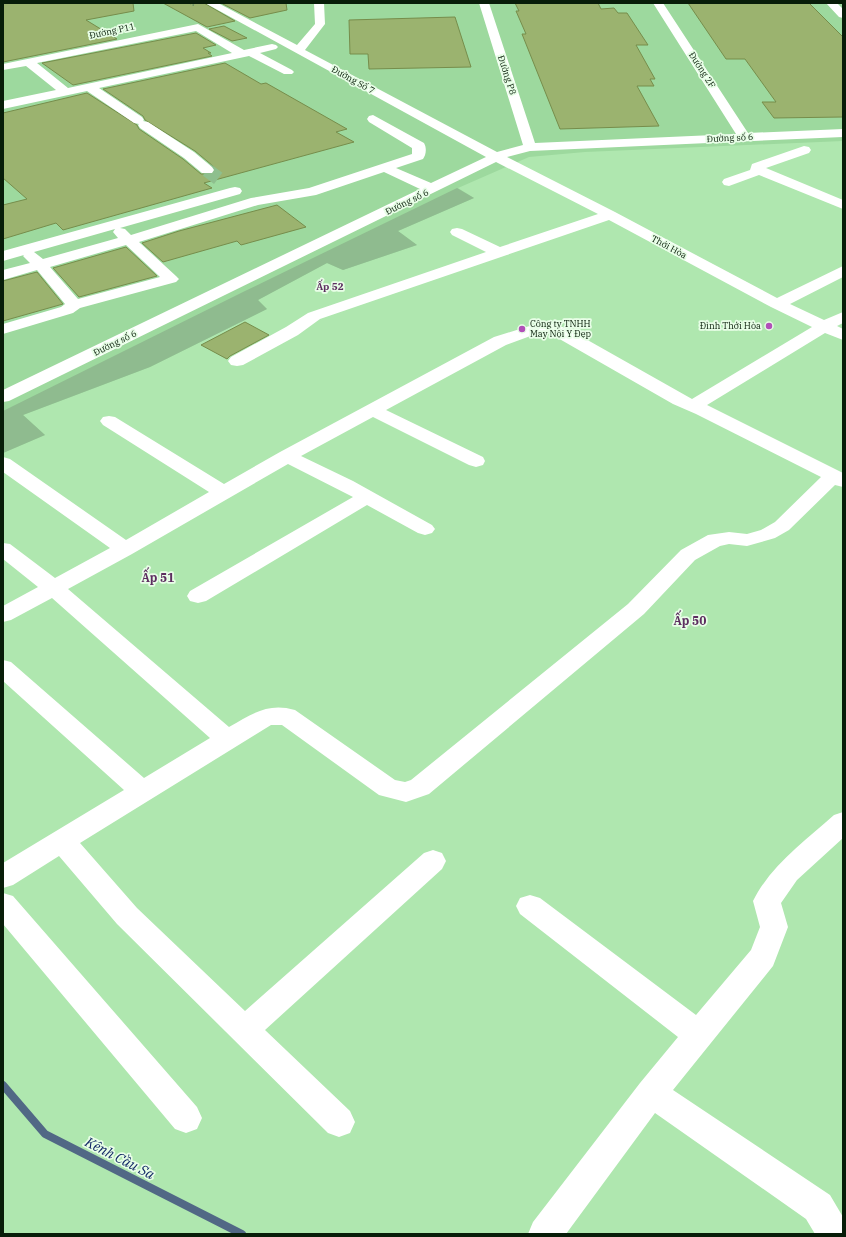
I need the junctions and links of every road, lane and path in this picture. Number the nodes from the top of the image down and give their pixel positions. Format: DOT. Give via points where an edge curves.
graph roads {
  1 [pos="319,3"];
  2 [pos="484,3"];
  3 [pos="658,3"];
  4 [pos="831,3"];
  5 [pos="208,7"];
  6 [pos="843,15"];
  7 [pos="272,47"];
  8 [pos="299,50"];
  9 [pos="246,53"];
  10 [pos="28,62"];
  11 [pos="3,67"];
  12 [pos="288,72"];
  13 [pos="89,87"];
  14 [pos="65,91"];
  15 [pos="3,105"];
  16 [pos="373,119"];
  17 [pos="843,133"];
  18 [pos="745,138"];
  19 [pos="530,147"];
  20 [pos="804,150"];
  21 [pos="496,158"];
  22 [pos="384,167"];
  23 [pos="207,170"];
  24 [pos="758,171"];
  25 [pos="729,182"];
  26 [pos="432,189"];
  27 [pos="256,201"];
  28 [pos="843,205"];
  29 [pos="610,215"];
  30 [pos="113,226"];
  31 [pos="457,232"];
  32 [pos="129,240"];
  33 [pos="24,250"];
  34 [pos="500,253"];
  35 [pos="3,256"];
  36 [pos="41,265"];
  37 [pos="843,271"];
  38 [pos="3,275"];
  39 [pos="777,304"];
  40 [pos="74,305"];
  41 [pos="843,317"];
  42 [pos="825,326"];
  43 [pos="3,329"];
  44 [pos="843,335"];
  45 [pos="237,361"];
  46 [pos="3,397"];
  47 [pos="693,406"];
  48 [pos="373,410"];
  49 [pos="109,421"];
  50 [pos="287,456"];
  51 [pos="476,461"];
  52 [pos="3,463"];
  53 [pos="838,479"];
  54 [pos="224,493"];
  55 [pos="367,497"];
  56 [pos="425,529"];
  57 [pos="3,549"];
  58 [pos="125,549"];
  59 [pos="54,588"];
  60 [pos="198,596"];
  61 [pos="3,615"];
  62 [pos="3,668"];
  63 [pos="227,739"];
  64 [pos="142,791"];
  65 [pos="843,822"];
  66 [pos="62,841"];
  67 [pos="433,861"];
  68 [pos="3,877"];
  69 [pos="3,904"];
  70 [pos="530,906"];
  71 [pos="244,1030"];
  72 [pos="699,1036"];
  73 [pos="651,1094"];
  74 [pos="186,1118"];
  75 [pos="339,1122"];
  76 [pos="545,1234"];
  77 [pos="834,1234"];
  1 -- 8 [label="street" via="320,24"];
  2 -- 19 [label="street, Đường P8"];
  3 -- 18 [label="street, Đường 2F"];
  4 -- 6 [label="street"];
  5 -- 8 [label="street, Đường Số 7" via="221,9"];
  7 -- 9 [label="street"];
  8 -- 21 [label="street, Đường Số 7"];
  9 -- 10 [label="street" via="198,27"];
  9 -- 12 [label="street"];
  9 -- 13 [label="street"];
  10 -- 11 [label="street"];
  10 -- 14 [label="street"];
  13 -- 14 [label="street"];
  13 -- 23 [label="street"];
  14 -- 15 [label="street"];
  16 -- 22 [label="street" via="419,146 418,156"];
  17 -- 18 [label="street, Đường số 6"];
  18 -- 19 [label="street, Đường số 6"];
  19 -- 21 [label="street, Đường số 6"];
  20 -- 24 [label="street" via="757,167"];
  21 -- 26 [label="street, Đường số 6"];
  21 -- 29 [label="street, Thới Hòa"];
  22 -- 26 [label="street"];
  22 -- 27 [label="street" via="311,192"];
  24 -- 25 [label="street"];
  24 -- 28 [label="street"];
  26 -- 46 [label="street, Đường số 6"];
  27 -- 30 [label="street" via="230,187"];
  27 -- 32 [label="street"];
  29 -- 34 [label="street"];
  29 -- 39 [label="street, Thới Hòa"];
  30 -- 32 [label="street"];
  30 -- 33 [label="street"];
  31 -- 34 [label="street"];
  32 -- 36 [label="street"];
  32 -- 40 [label="street" via="171,279"];
  33 -- 35 [label="street"];
  33 -- 36 [label="street"];
  34 -- 45 [label="street" via="314,316"];
  36 -- 38 [label="street"];
  36 -- 40 [label="street"];
  37 -- 39 [label="street"];
  39 -- 42 [label="street, Thới Hòa"];
  40 -- 43 [label="street" via="68,310"];
  41 -- 42 [label="street"];
  42 -- 44 [label="street, Thới Hòa"];
  42 -- 47 [label="street"];
  47 -- 48 [label="street" via="545,326 526,330 500,341"];
  47 -- 53 [label="street"];
  48 -- 50 [label="street"];
  48 -- 51 [label="street"];
  49 -- 54 [label="street"];
  50 -- 54 [label="street"];
  50 -- 55 [label="street"];
  52 -- 58 [label="street"];
  53 -- 63 [label="street" via="782,526 768,534 746,540 715,540 688,555 636,609 420,787 406,792 388,788 287,716 267,716"];
  54 -- 58 [label="street"];
  55 -- 56 [label="street"];
  55 -- 60 [label="street"];
  57 -- 59 [label="street"];
  58 -- 59 [label="street"];
  59 -- 61 [label="street"];
  59 -- 63 [label="street"];
  62 -- 64 [label="street"];
  63 -- 64 [label="street"];
  64 -- 66 [label="street"];
  65 -- 72 [label="street" via="788,872 767,901 774,927 763,957"];
  66 -- 68 [label="street"];
  66 -- 71 [label="street" via="127,916"];
  67 -- 71 [label="street"];
  69 -- 74 [label="street"];
  70 -- 72 [label="street"];
  71 -- 75 [label="street"];
  72 -- 73 [label="street"];
  73 -- 76 [label="street"];
  73 -- 77 [label="street" via="818,1207"];
}
